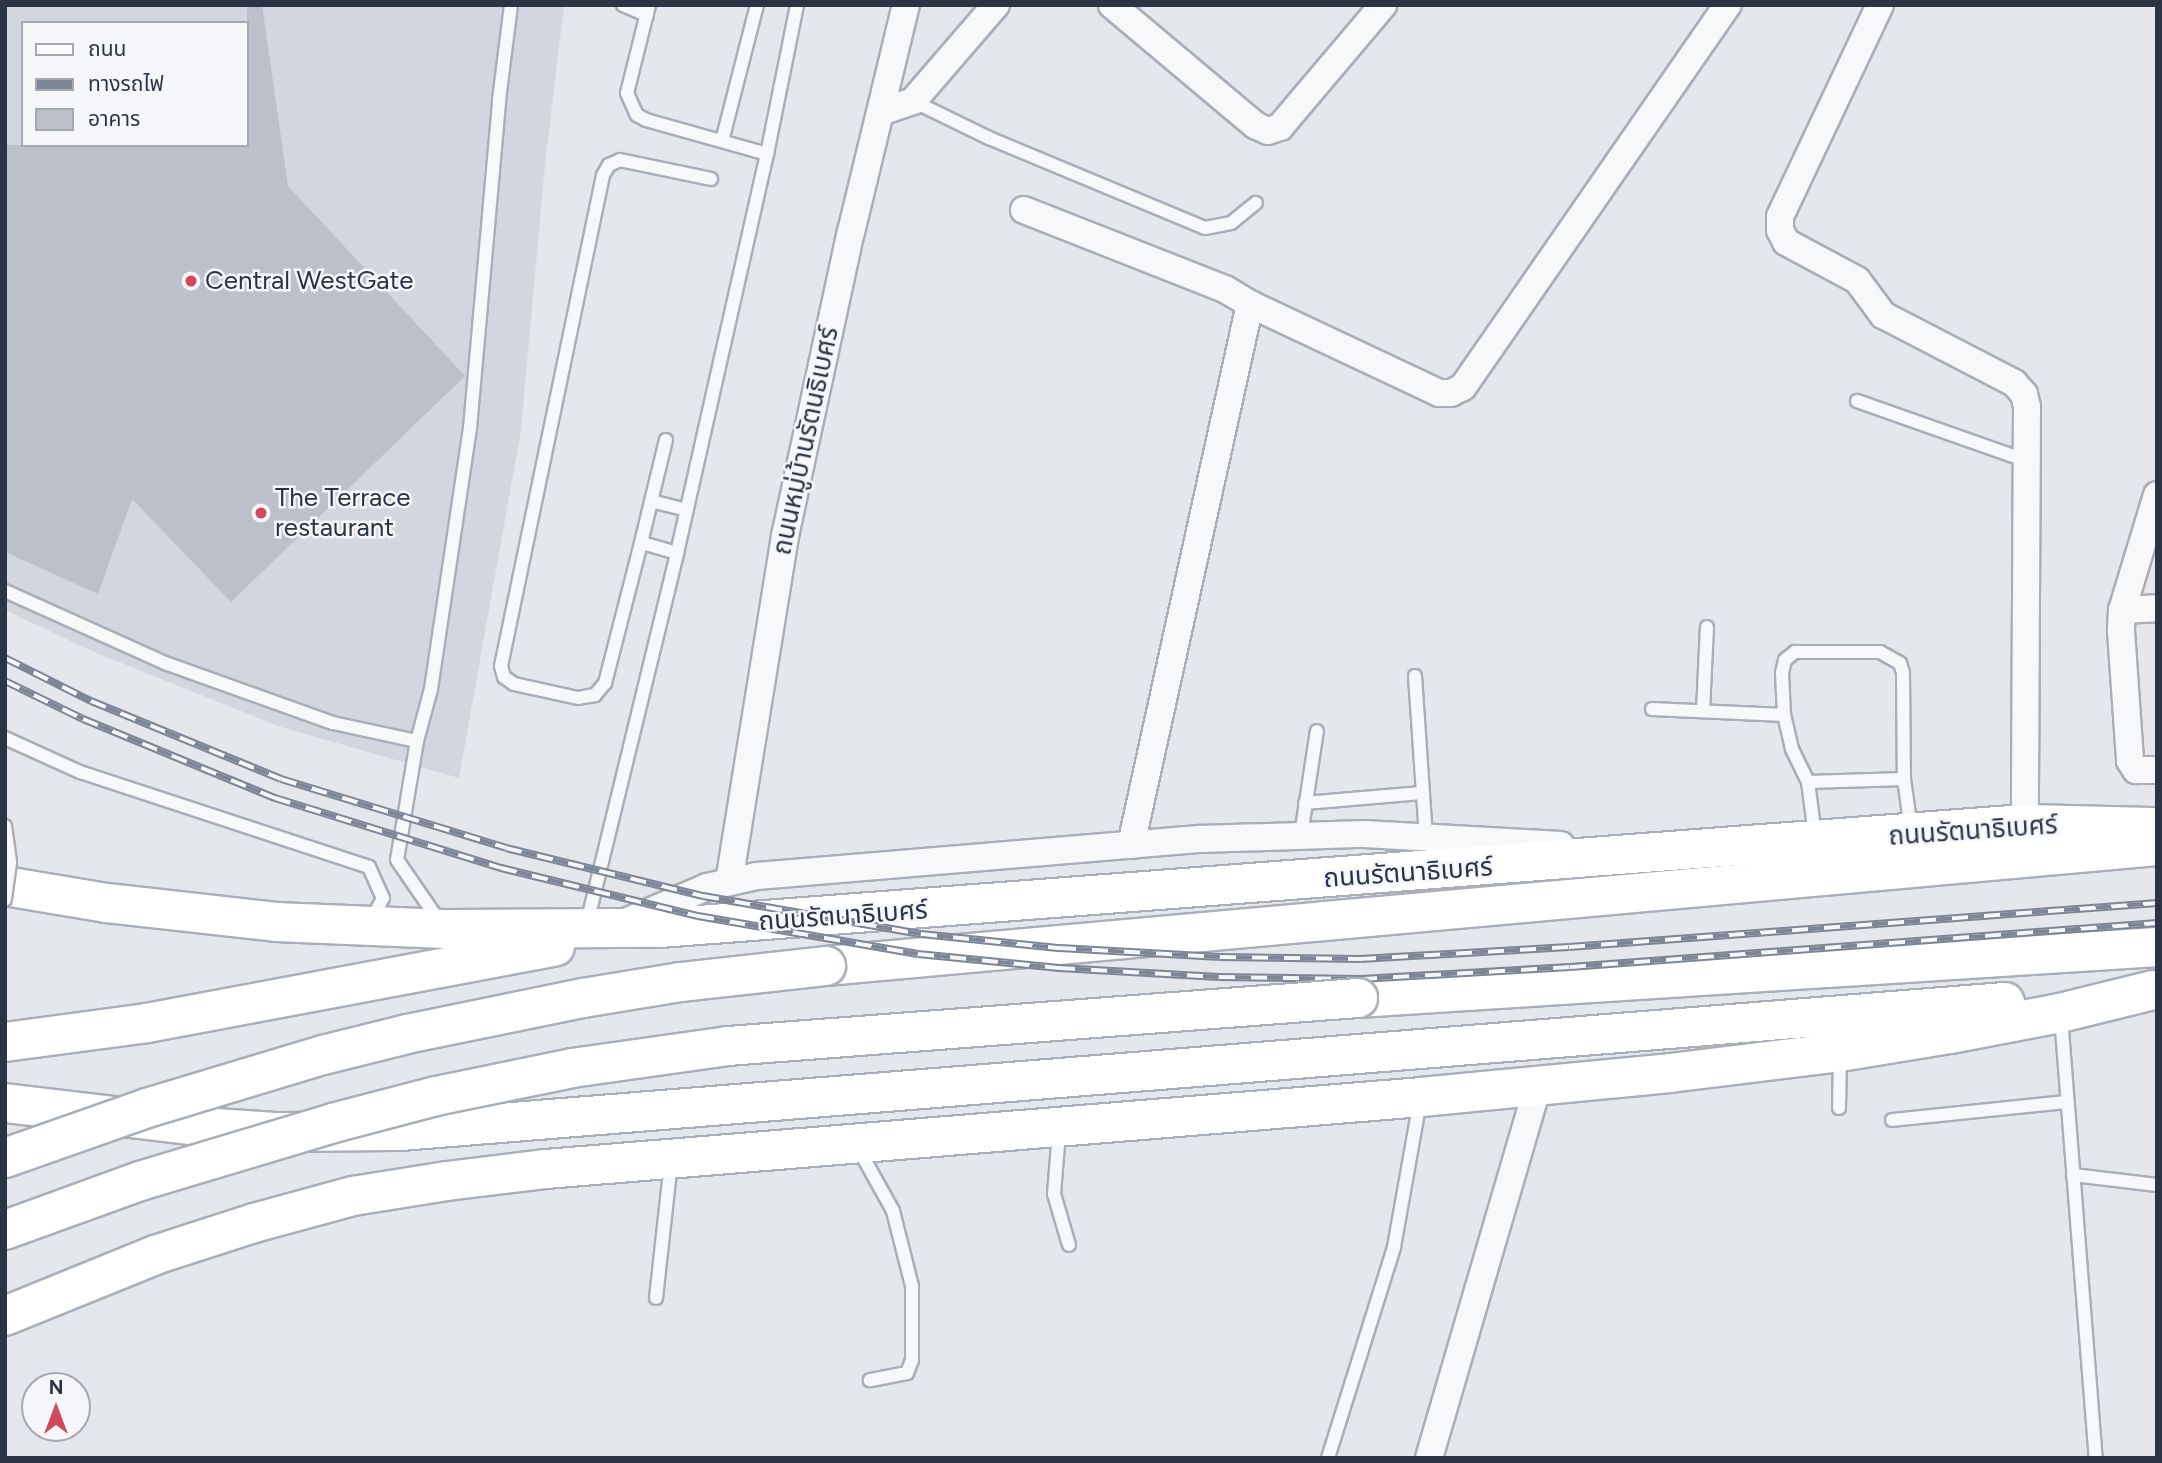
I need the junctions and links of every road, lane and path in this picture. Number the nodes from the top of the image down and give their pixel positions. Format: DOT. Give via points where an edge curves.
graph roads {
  1 [pos="511,5"];
  2 [pos="623,5"];
  3 [pos="757,5"];
  4 [pos="797,5"];
  5 [pos="906,5"];
  6 [pos="996,5"];
  7 [pos="1112,5"];
  8 [pos="1728,5"];
  9 [pos="1880,5"];
  10 [pos="1375,8"];
  11 [pos="648,10"];
  12 [pos="913,101"];
  13 [pos="881,112"];
  14 [pos="722,141"];
  15 [pos="767,155"];
  16 [pos="711,178"];
  17 [pos="1256,203"];
  18 [pos="1024,210"];
  19 [pos="1250,304"];
  20 [pos="1857,401"];
  21 [pos="666,440"];
  22 [pos="2027,461"];
  23 [pos="2157,495"];
  24 [pos="651,502"];
  25 [pos="687,510"];
  26 [pos="641,544"];
  27 [pos="677,553"];
  28 [pos="5,591"];
  29 [pos="2157,608"];
  30 [pos="2122,610"];
  31 [pos="1707,627"];
  32 [pos="1415,676"];
  33 [pos="1651,709"];
  34 [pos="1703,711"];
  35 [pos="1784,715"];
  36 [pos="1317,731"];
  37 [pos="5,738"];
  38 [pos="417,741"];
  39 [pos="2157,770"];
  40 [pos="1904,779"];
  41 [pos="1808,782"];
  42 [pos="1422,793"];
  43 [pos="1305,803"];
  44 [pos="2025,824"];
  45 [pos="5,826"];
  46 [pos="2157,827"];
  47 [pos="1911,833"];
  48 [pos="1301,835"];
  49 [pos="1426,836"];
  50 [pos="1815,842"];
  51 [pos="1131,845"];
  52 [pos="2157,846"];
  53 [pos="1679,853"];
  54 [pos="729,882"];
  55 [pos="5,886"];
  56 [pos="5,900"];
  57 [pos="368,927"];
  58 [pos="444,929"];
  59 [pos="597,929"];
  60 [pos="660,929"];
  61 [pos="2157,947"];
  62 [pos="2155,990"];
  63 [pos="2060,1013"];
  64 [pos="5,1042"];
  65 [pos="1840,1052"];
  66 [pos="1538,1085"];
  67 [pos="1421,1097"];
  68 [pos="2067,1102"];
  69 [pos="5,1103"];
  70 [pos="1839,1108"];
  71 [pos="1892,1120"];
  72 [pos="1059,1127"];
  73 [pos="856,1145"];
  74 [pos="5,1157"];
  75 [pos="671,1160"];
  76 [pos="2073,1175"];
  77 [pos="2157,1185"];
  78 [pos="5,1230"];
  79 [pos="1069,1245"];
  80 [pos="656,1298"];
  81 [pos="5,1315"];
  82 [pos="870,1380"];
  83 [pos="1328,1458"];
  84 [pos="1429,1458"];
  85 [pos="2096,1458"];
  1 -- 38 [label="lane" via="470,428 431,689"];
  2 -- 11 [label="lane"];
  3 -- 14 [label="lane"];
  4 -- 15 [label="lane"];
  5 -- 13 [label="street, ถนนหมู่บ้านรัตนธิเบศร์"];
  6 -- 12 [label="street"];
  7 -- 10 [label="street" via="1255,125 1268,131 1280,127"];
  8 -- 19 [label="street" via="1463,387 1439,393"];
  9 -- 22 [label="street" via="1780,216 1780,230 1786,242 1857,280 1883,315 2014,383 2024,394 2027,407"];
  11 -- 14 [label="lane" via="627,93 632,108 646,120"];
  12 -- 13 [label="street"];
  12 -- 17 [label="lane" via="989,138 1205,228 1231,223"];
  13 -- 54 [label="street, ถนนหมู่บ้านรัตนธิเบศร์" via="785,536"];
  14 -- 15 [label="lane"];
  15 -- 25 [label="lane"];
  16 -- 26 [label="lane" via="620,160 603,174 501,666 504,677 514,684 579,698 600,691"];
  18 -- 19 [label="street" via="1225,289"];
  19 -- 51 [label="street"];
  20 -- 22 [label="lane"];
  21 -- 24 [label="lane"];
  22 -- 44 [label="street"];
  23 -- 30 [label="street"];
  24 -- 25 [label="lane"];
  24 -- 26 [label="lane"];
  25 -- 27 [label="lane"];
  26 -- 27 [label="lane"];
  27 -- 59 [label="lane"];
  28 -- 38 [label="lane" via="165,663 333,723"];
  29 -- 30 [label="street"];
  30 -- 39 [label="street" via="2130,761 2136,770"];
  31 -- 34 [label="lane"];
  32 -- 42 [label="lane"];
  33 -- 34 [label="lane"];
  34 -- 35 [label="lane"];
  35 -- 40 [label="lane" via="1782,673 1795,652 1880,652 1894,657 1903,673"];
  35 -- 41 [label="lane" via="1792,749"];
  36 -- 43 [label="lane"];
  37 -- 57 [label="lane" via="80,772 369,867 383,898"];
  38 -- 58 [label="lane" via="397,860"];
  40 -- 41 [label="lane"];
  40 -- 47 [label="lane"];
  41 -- 50 [label="lane"];
  42 -- 43 [label="lane"];
  42 -- 49 [label="lane"];
  43 -- 48 [label="lane"];
  44 -- 46 [label="main road, ถนนรัตนาธิเบศร์"];
  44 -- 47 [label="main road, ถนนรัตนาธิเบศร์"];
  45 -- 56 [label="lane, bridge" via="10,863"];
  47 -- 50 [label="main road, ถนนรัตนาธิเบศร์"];
  48 -- 49 [label="street"];
  48 -- 51 [label="street"];
  49 -- 53 [label="street"];
  50 -- 53 [label="main road, ถนนรัตนาธิเบศร์"];
  51 -- 54 [label="street"];
  52 -- 74 [label="main road, bridge" via="826,965 681,982 508,1012 323,1055"];
  53 -- 60 [label="main road, ถนนรัตนาธิเบศร์"];
  54 -- 59 [label="street"];
  55 -- 57 [label="main road" via="186,913"];
  57 -- 58 [label="main road"];
  58 -- 59 [label="main road"];
  59 -- 60 [label="main road"];
  60 -- 64 [label="main road" via="147,1023"];
  61 -- 78 [label="main road, bridge" via="1358,998 728,1046 585,1066 436,1096 140,1181"];
  62 -- 63 [label="main road"];
  62 -- 69 [label="main road, bridge" via="401,1131 275,1132"];
  63 -- 65 [label="main road"];
  63 -- 68 [label="lane"];
  65 -- 66 [label="main road"];
  65 -- 70 [label="lane"];
  66 -- 67 [label="main road"];
  66 -- 84 [label="street"];
  67 -- 72 [label="main road"];
  67 -- 83 [label="lane" via="1394,1247"];
  68 -- 71 [label="lane"];
  68 -- 76 [label="lane"];
  72 -- 73 [label="main road"];
  72 -- 79 [label="lane" via="1054,1194"];
  73 -- 75 [label="main road"];
  73 -- 82 [label="lane" via="893,1211 912,1286 912,1360 907,1373"];
  75 -- 80 [label="lane"];
  75 -- 81 [label="main road" via="546,1169 353,1196 155,1255"];
  76 -- 77 [label="lane"];
  76 -- 85 [label="lane"];
}
